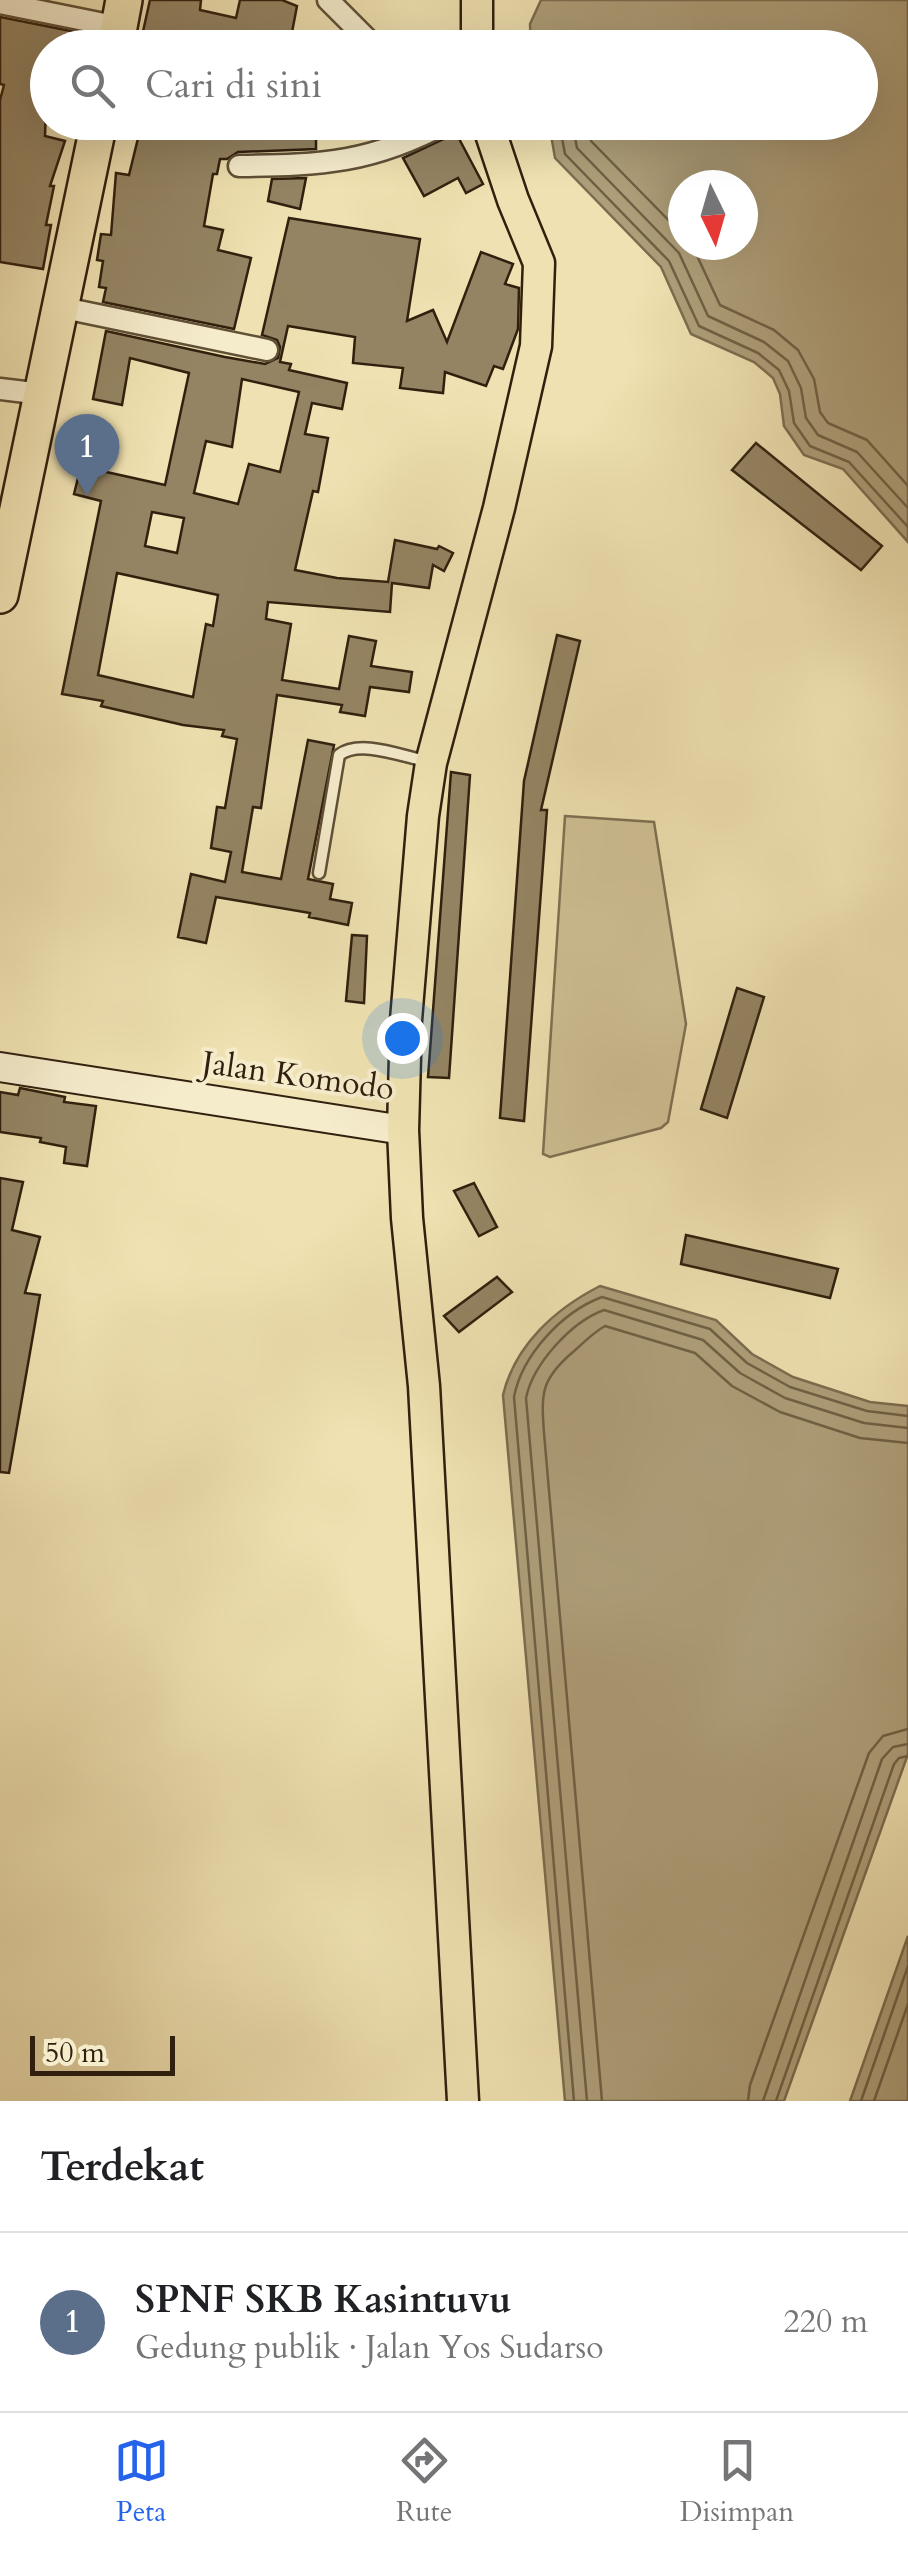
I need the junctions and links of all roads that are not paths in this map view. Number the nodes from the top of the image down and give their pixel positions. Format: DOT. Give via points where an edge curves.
graph roads {
  1 [pos="328,0"];
  2 [pos="477,0"];
  3 [pos="0,3"];
  4 [pos="119,25"];
  5 [pos="358,30"];
  6 [pos="477,30"];
  7 [pos="96,140"];
  8 [pos="415,140"];
  9 [pos="493,140"];
  10 [pos="239,166"];
  11 [pos="60,307"];
  12 [pos="267,350"];
  13 [pos="0,390"];
  14 [pos="42,394"];
  15 [pos="0,595"];
  16 [pos="432,762"];
  17 [pos="319,873"];
  18 [pos="0,1068"];
  19 [pos="402,1130"];
  20 [pos="463,2101"];
  1 -- 5 [label="street"];
  2 -- 6 [label="main road"];
  3 -- 4 [label="street"];
  7 -- 11 [label="highway"];
  8 -- 10 [label="street" via="344,162"];
  9 -- 16 [label="main road, Jalan Komodo" via="539,263 536,346"];
  11 -- 12 [label="street"];
  11 -- 14 [label="highway"];
  13 -- 14 [label="street"];
  14 -- 15 [label="highway"];
  16 -- 17 [label="lane" via="360,748 339,755"];
  16 -- 19 [label="main road, Jalan Komodo"];
  18 -- 19 [label="street, Jalan Komodo"];
  19 -- 20 [label="main road" via="426,1405"];
}
